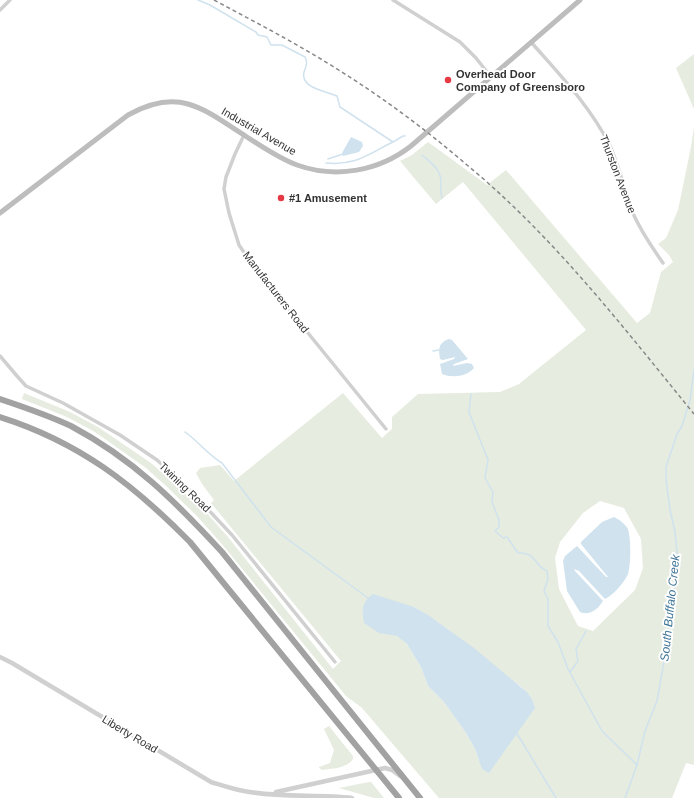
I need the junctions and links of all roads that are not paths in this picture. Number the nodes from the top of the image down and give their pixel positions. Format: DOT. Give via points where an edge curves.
graph roads {
  1 [pos="10,0"];
  2 [pos="393,0"];
  3 [pos="580,0"];
  4 [pos="0,10"];
  5 [pos="531,42"];
  6 [pos="491,77"];
  7 [pos="244,135"];
  8 [pos="0,213"];
  9 [pos="663,263"];
  10 [pos="0,356"];
  11 [pos="0,399"];
  12 [pos="0,417"];
  13 [pos="386,429"];
  14 [pos="0,657"];
  15 [pos="334,662"];
  16 [pos="375,770"];
  17 [pos="409,784"];
  18 [pos="267,796"];
  19 [pos="352,798"];
  20 [pos="399,798"];
  21 [pos="420,798"];
  1 -- 4 [label="street"];
  2 -- 6 [label="street" via="460,42"];
  3 -- 5 [label="main road, Industrial Avenue"];
  5 -- 6 [label="main road, Industrial Avenue"];
  5 -- 9 [label="street, Thurston Avenue" via="583,102 597,123 609,145 639,226"];
  6 -- 7 [label="main road, Industrial Avenue" via="406,150 390,160 371,167 342,172 311,169 286,160"];
  7 -- 8 [label="main road, Industrial Avenue" via="209,113 188,104 174,102 143,107"];
  7 -- 13 [label="street, Manufacturers Road" via="224,189 240,245 252,264"];
  10 -- 15 [label="street, Twining Road" via="26,386 63,403 120,435 157,460 186,486 232,535"];
  11 -- 17 [label="highway" via="33,410 95,440 137,468 162,489 222,552"];
  12 -- 16 [label="highway" via="51,436 80,452 124,481 166,518 190,542"];
  14 -- 18 [label="street, Liberty Road" via="211,782"];
  16 -- 17 [label="street, Liberty Road" via="392,770"];
  16 -- 18 [label="street, Liberty Road"];
  16 -- 20 [label="highway"];
  17 -- 21 [label="highway"];
  18 -- 19 [label="street, Liberty Road" via="320,795"];
}
